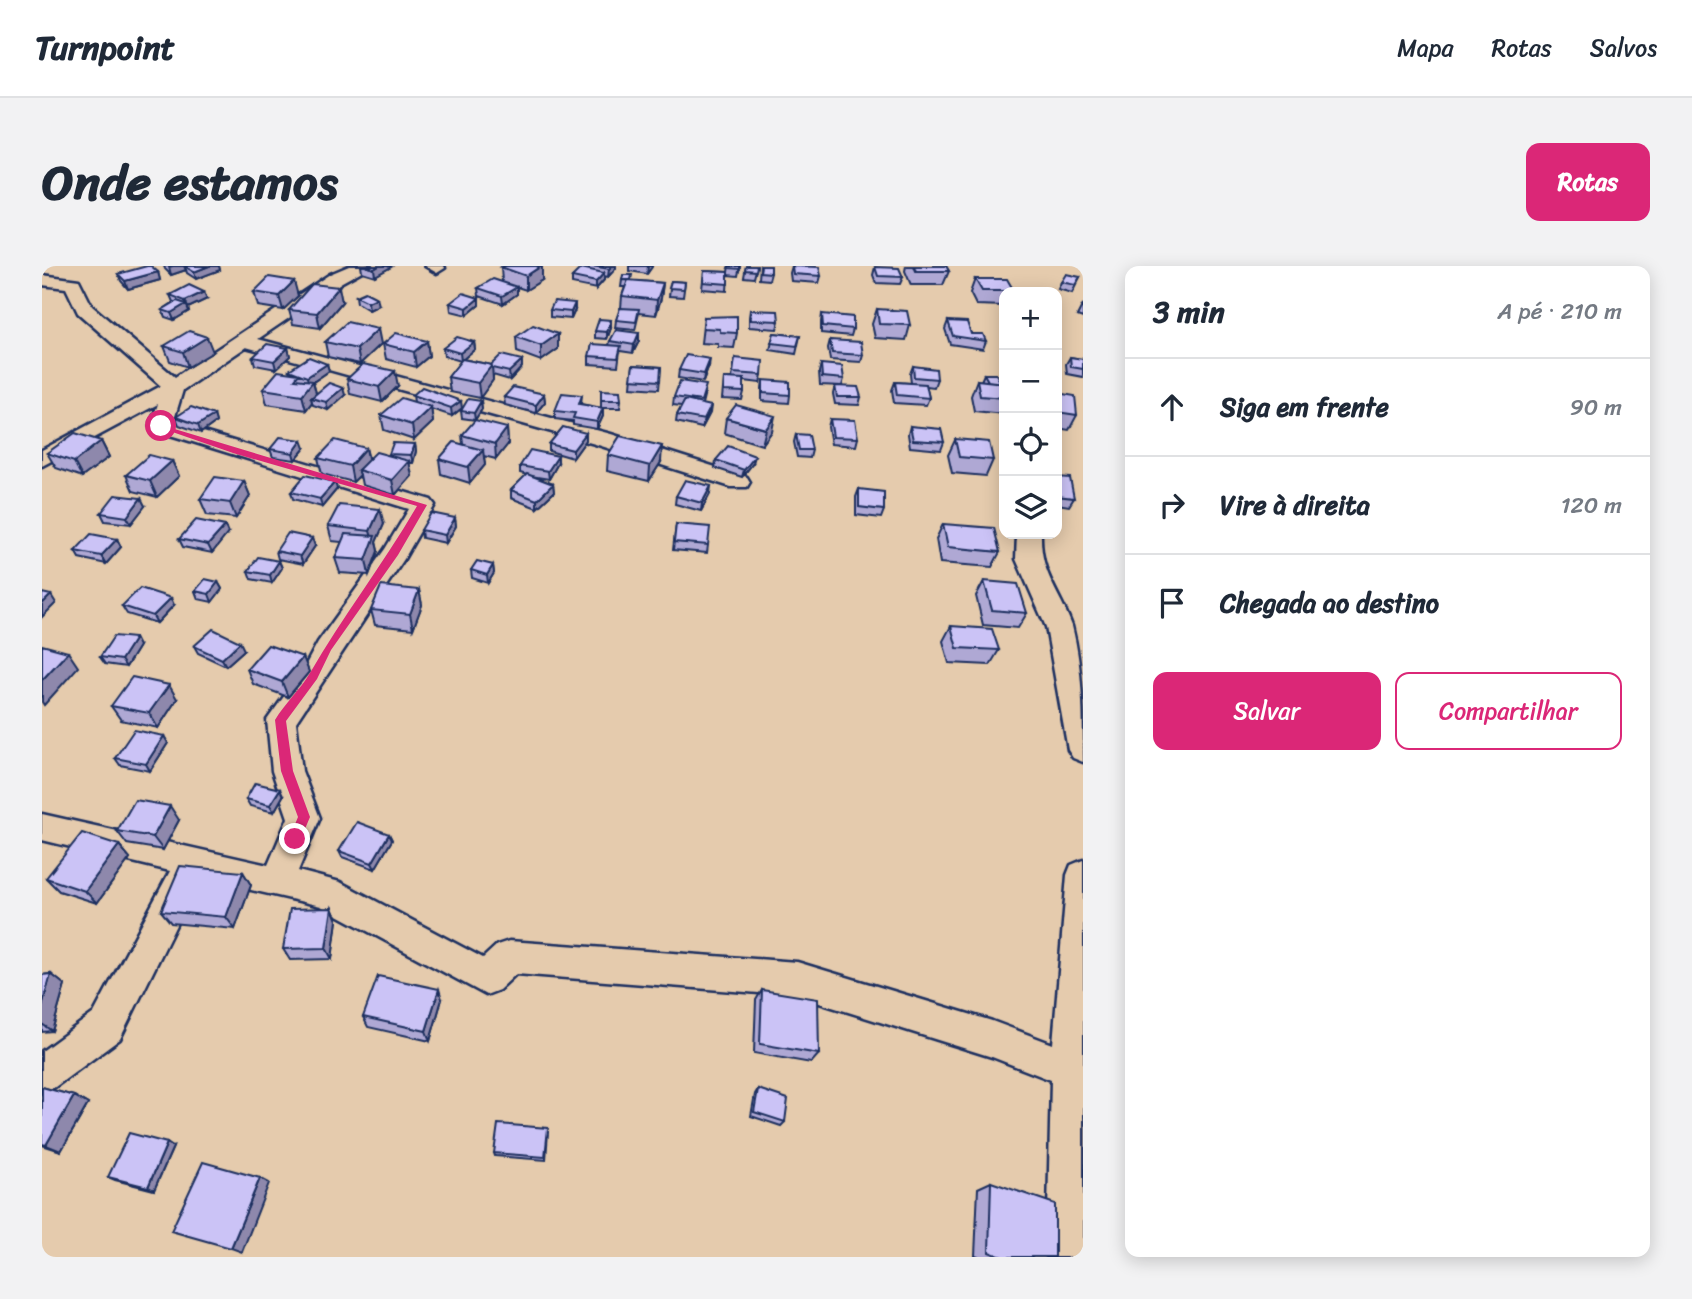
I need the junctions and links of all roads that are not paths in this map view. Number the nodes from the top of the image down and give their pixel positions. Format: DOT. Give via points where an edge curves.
graph roads {
  1 [pos="363,266"];
  2 [pos="42,280"];
  3 [pos="245,341"];
  4 [pos="174,387"];
  5 [pos="42,459"];
  6 [pos="739,482"];
  7 [pos="1029,539"];
  8 [pos="1071,629"];
  9 [pos="1083,750"];
  10 [pos="42,827"];
  11 [pos="191,861"];
  12 [pos="1083,875"];
  13 [pos="277,882"];
  14 [pos="1070,1069"];
  15 [pos="42,1074"];
  16 [pos="1068,1257"];
  1 -- 3 [label="street" via="336,278"];
  2 -- 4 [label="street" via="73,284 84,309"];
  3 -- 4 [label="street"];
  3 -- 6 [label="street" via="603,439"];
  4 -- 5 [label="street"];
  4 -- 13 [label="street" via="161,426 423,505 281,720 287,771 304,817"];
  7 -- 8 [label="street" via="1028,559"];
  8 -- 9 [label="street"];
  10 -- 11 [label="street"];
  11 -- 13 [label="street"];
  11 -- 15 [label="street" via="107,1026"];
  12 -- 14 [label="street"];
  13 -- 14 [label="street" via="328,894 486,978 509,957 797,979 992,1039"];
  14 -- 16 [label="street"];
}
